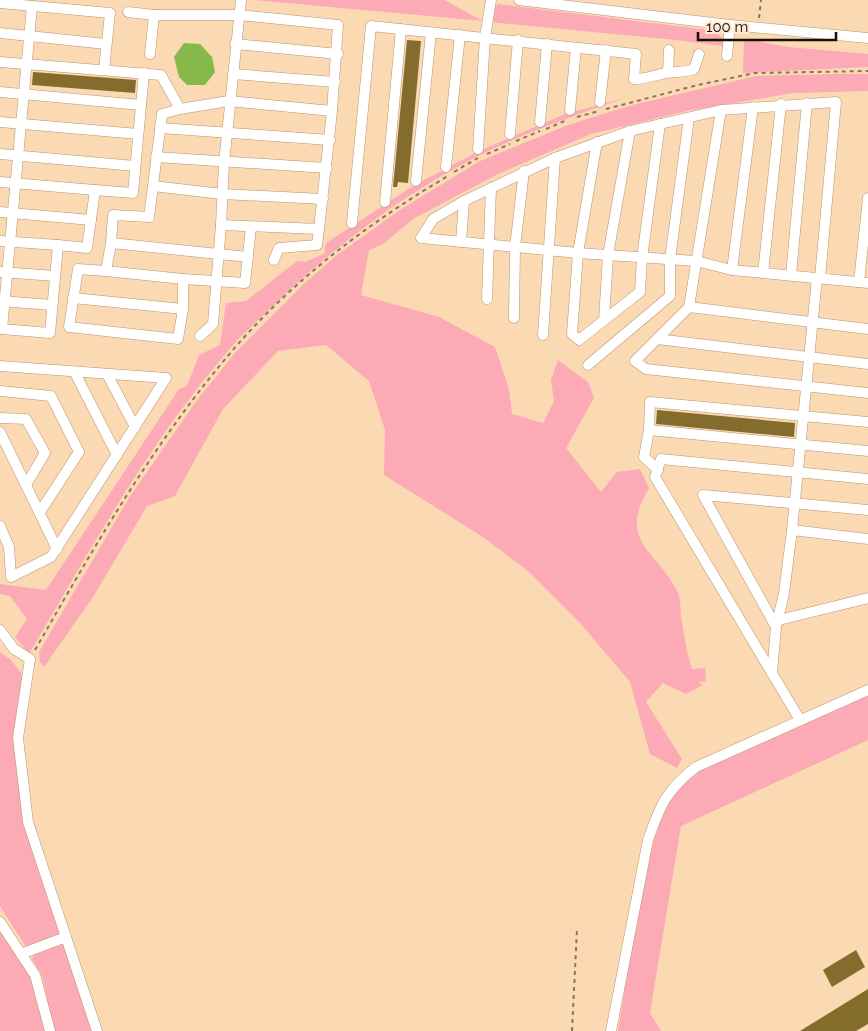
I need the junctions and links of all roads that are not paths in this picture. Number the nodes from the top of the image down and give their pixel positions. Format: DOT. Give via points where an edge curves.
graph roads {
  1 [pos="241,0"];
  2 [pos="491,0"];
  3 [pos="518,0"];
  4 [pos="0,3"];
  5 [pos="32,6"];
  6 [pos="128,12"];
  7 [pos="154,15"];
  8 [pos="239,15"];
  9 [pos="730,25"];
  10 [pos="401,29"];
  11 [pos="0,33"];
  12 [pos="431,33"];
  13 [pos="460,35"];
  14 [pos="29,36"];
  15 [pos="485,38"];
  16 [pos="868,38"];
  17 [pos="518,40"];
  18 [pos="106,44"];
  19 [pos="235,44"];
  20 [pos="547,44"];
  21 [pos="576,48"];
  22 [pos="606,50"];
  23 [pos="669,50"];
  24 [pos="150,54"];
  25 [pos="338,54"];
  26 [pos="698,54"];
  27 [pos="727,56"];
  28 [pos="0,62"];
  29 [pos="26,64"];
  30 [pos="104,70"];
  31 [pos="668,72"];
  32 [pos="144,74"];
  33 [pos="233,74"];
  34 [pos="335,82"];
  35 [pos="0,92"];
  36 [pos="23,95"];
  37 [pos="229,101"];
  38 [pos="600,102"];
  39 [pos="807,102"];
  40 [pos="781,104"];
  41 [pos="141,105"];
  42 [pos="753,107"];
  43 [pos="180,109"];
  44 [pos="570,110"];
  45 [pos="721,110"];
  46 [pos="332,111"];
  47 [pos="689,118"];
  48 [pos="0,122"];
  49 [pos="540,122"];
  50 [pos="21,124"];
  51 [pos="660,124"];
  52 [pos="160,128"];
  53 [pos="227,131"];
  54 [pos="630,131"];
  55 [pos="138,134"];
  56 [pos="510,134"];
  57 [pos="330,140"];
  58 [pos="597,142"];
  59 [pos="478,149"];
  60 [pos="0,154"];
  61 [pos="18,155"];
  62 [pos="156,157"];
  63 [pos="555,158"];
  64 [pos="224,163"];
  65 [pos="136,166"];
  66 [pos="446,167"];
  67 [pos="327,168"];
  68 [pos="524,171"];
  69 [pos="416,181"];
  70 [pos="0,182"];
  71 [pos="15,183"];
  72 [pos="153,186"];
  73 [pos="491,188"];
  74 [pos="95,190"];
  75 [pos="222,194"];
  76 [pos="868,198"];
  77 [pos="323,199"];
  78 [pos="464,201"];
  79 [pos="384,202"];
  80 [pos="0,212"];
  81 [pos="12,213"];
  82 [pos="91,220"];
  83 [pos="352,223"];
  84 [pos="221,225"];
  85 [pos="251,227"];
  86 [pos="319,229"];
  87 [pos="5,241"];
  88 [pos="461,242"];
  89 [pos="111,243"];
  90 [pos="488,244"];
  91 [pos="58,245"];
  92 [pos="515,247"];
  93 [pos="547,250"];
  94 [pos="578,253"];
  95 [pos="608,254"];
  96 [pos="218,256"];
  97 [pos="248,257"];
  98 [pos="642,258"];
  99 [pos="670,259"];
  100 [pos="274,260"];
  101 [pos="696,261"];
  102 [pos="732,270"];
  103 [pos="106,271"];
  104 [pos="3,272"];
  105 [pos="763,273"];
  106 [pos="791,275"];
  107 [pos="55,276"];
  108 [pos="819,278"];
  109 [pos="183,280"];
  110 [pos="214,282"];
  111 [pos="863,282"];
  112 [pos="73,298"];
  113 [pos="487,299"];
  114 [pos="2,301"];
  115 [pos="52,305"];
  116 [pos="689,307"];
  117 [pos="183,309"];
  118 [pos="514,318"];
  119 [pos="604,320"];
  120 [pos="811,322"];
  121 [pos="1,329"];
  122 [pos="868,329"];
  123 [pos="200,336"];
  124 [pos="543,336"];
  125 [pos="656,339"];
  126 [pos="810,358"];
  127 [pos="868,364"];
  128 [pos="588,365"];
  129 [pos="0,366"];
  130 [pos="75,373"];
  131 [pos="108,374"];
  132 [pos="805,386"];
  133 [pos="0,392"];
  134 [pos="868,393"];
  135 [pos="803,417"];
  136 [pos="0,418"];
  137 [pos="868,422"];
  138 [pos="135,427"];
  139 [pos="649,430"];
  140 [pos="0,432"];
  141 [pos="800,443"];
  142 [pos="4,451"];
  143 [pos="868,451"];
  144 [pos="117,455"];
  145 [pos="658,470"];
  146 [pos="798,471"];
  147 [pos="868,479"];
  148 [pos="26,485"];
  149 [pos="795,503"];
  150 [pos="868,510"];
  151 [pos="40,512"];
  152 [pos="0,526"];
  153 [pos="792,530"];
  154 [pos="868,539"];
  155 [pos="57,549"];
  156 [pos="868,598"];
  157 [pos="777,623"];
  158 [pos="0,630"];
  159 [pos="772,673"];
  160 [pos="868,690"];
  161 [pos="800,720"];
  162 [pos="0,922"];
  163 [pos="66,937"];
  164 [pos="21,954"];
  165 [pos="50,1031"];
  166 [pos="97,1031"];
  167 [pos="611,1031"];
  1 -- 8 [label="lane"];
  2 -- 15 [label="lane"];
  3 -- 9 [label="lane"];
  4 -- 5 [label="lane"];
  5 -- 14 [label="lane"];
  5 -- 18 [label="lane" via="110,13"];
  6 -- 7 [label="lane"];
  7 -- 8 [label="lane"];
  7 -- 24 [label="lane"];
  8 -- 19 [label="lane"];
  8 -- 25 [label="lane" via="338,25"];
  9 -- 16 [label="lane"];
  9 -- 27 [label="lane"];
  10 -- 12 [label="lane"];
  10 -- 79 [label="lane"];
  10 -- 83 [label="lane" via="371,26"];
  11 -- 14 [label="lane"];
  12 -- 13 [label="lane"];
  12 -- 69 [label="lane"];
  13 -- 15 [label="lane"];
  13 -- 66 [label="lane"];
  14 -- 18 [label="lane"];
  14 -- 29 [label="lane"];
  15 -- 17 [label="lane"];
  15 -- 59 [label="lane"];
  17 -- 20 [label="lane"];
  17 -- 56 [label="lane"];
  18 -- 30 [label="lane"];
  19 -- 25 [label="lane"];
  19 -- 33 [label="lane"];
  20 -- 21 [label="lane"];
  20 -- 49 [label="lane"];
  21 -- 22 [label="lane"];
  21 -- 44 [label="lane"];
  22 -- 31 [label="lane" via="636,54 634,79"];
  22 -- 38 [label="lane"];
  23 -- 31 [label="lane"];
  25 -- 34 [label="lane"];
  26 -- 31 [label="lane" via="694,69 683,73"];
  28 -- 29 [label="lane"];
  29 -- 30 [label="lane"];
  29 -- 36 [label="lane"];
  30 -- 32 [label="lane"];
  32 -- 41 [label="lane"];
  32 -- 43 [label="lane" via="161,75"];
  33 -- 34 [label="lane"];
  33 -- 37 [label="lane"];
  34 -- 46 [label="lane"];
  35 -- 36 [label="lane"];
  36 -- 41 [label="lane"];
  36 -- 50 [label="lane"];
  37 -- 43 [label="lane"];
  37 -- 46 [label="lane"];
  37 -- 53 [label="lane"];
  39 -- 40 [label="lane"];
  39 -- 106 [label="lane"];
  39 -- 108 [label="lane" via="836,102"];
  40 -- 42 [label="lane"];
  40 -- 105 [label="lane"];
  41 -- 55 [label="lane"];
  42 -- 45 [label="lane"];
  42 -- 102 [label="lane"];
  43 -- 52 [label="lane" via="162,114"];
  45 -- 47 [label="lane"];
  45 -- 101 [label="lane"];
  46 -- 57 [label="lane"];
  47 -- 51 [label="lane"];
  47 -- 99 [label="lane"];
  48 -- 50 [label="lane"];
  50 -- 55 [label="lane"];
  50 -- 61 [label="lane"];
  51 -- 54 [label="lane"];
  51 -- 98 [label="lane"];
  52 -- 53 [label="lane"];
  52 -- 62 [label="lane"];
  53 -- 57 [label="lane"];
  53 -- 64 [label="lane"];
  54 -- 58 [label="lane"];
  54 -- 95 [label="lane"];
  55 -- 65 [label="lane"];
  57 -- 67 [label="lane"];
  58 -- 63 [label="lane"];
  58 -- 94 [label="lane"];
  60 -- 61 [label="lane"];
  61 -- 65 [label="lane"];
  61 -- 71 [label="lane"];
  62 -- 64 [label="lane"];
  62 -- 72 [label="lane"];
  63 -- 68 [label="lane"];
  63 -- 93 [label="lane"];
  64 -- 67 [label="lane"];
  64 -- 75 [label="lane"];
  65 -- 74 [label="lane" via="133,194"];
  67 -- 77 [label="lane"];
  68 -- 73 [label="lane"];
  68 -- 92 [label="lane"];
  70 -- 71 [label="lane"];
  71 -- 74 [label="lane"];
  71 -- 81 [label="lane"];
  72 -- 75 [label="lane"];
  72 -- 89 [label="lane" via="149,217 113,215"];
  73 -- 78 [label="lane"];
  73 -- 90 [label="lane"];
  74 -- 82 [label="lane"];
  75 -- 77 [label="lane"];
  75 -- 84 [label="lane"];
  76 -- 111 [label="lane"];
  77 -- 86 [label="lane"];
  78 -- 88 [label="lane"];
  78 -- 88 [label="lane" via="433,219 421,238"];
  80 -- 81 [label="lane"];
  81 -- 82 [label="lane"];
  81 -- 87 [label="lane"];
  82 -- 91 [label="lane" via="88,248"];
  84 -- 85 [label="lane"];
  84 -- 96 [label="lane"];
  85 -- 86 [label="lane"];
  85 -- 97 [label="lane"];
  86 -- 100 [label="lane" via="317,245 279,248"];
  87 -- 91 [label="lane"];
  87 -- 104 [label="lane"];
  88 -- 90 [label="lane"];
  89 -- 96 [label="lane"];
  89 -- 103 [label="lane"];
  90 -- 92 [label="lane"];
  90 -- 113 [label="lane"];
  91 -- 107 [label="lane"];
  92 -- 93 [label="lane"];
  92 -- 118 [label="lane"];
  93 -- 94 [label="lane"];
  93 -- 124 [label="lane"];
  94 -- 95 [label="lane"];
  94 -- 119 [label="lane" via="572,334 579,340"];
  95 -- 98 [label="lane"];
  95 -- 119 [label="lane"];
  96 -- 97 [label="lane"];
  96 -- 110 [label="lane"];
  97 -- 110 [label="lane" via="245,283"];
  98 -- 99 [label="lane"];
  98 -- 119 [label="lane" via="640,292"];
  99 -- 101 [label="lane"];
  99 -- 128 [label="lane" via="670,296"];
  101 -- 102 [label="lane"];
  101 -- 116 [label="lane"];
  102 -- 105 [label="lane"];
  103 -- 109 [label="lane"];
  103 -- 112 [label="lane" via="78,269"];
  104 -- 107 [label="lane"];
  104 -- 114 [label="lane"];
  105 -- 106 [label="lane"];
  106 -- 108 [label="lane"];
  107 -- 115 [label="lane"];
  108 -- 111 [label="lane"];
  108 -- 120 [label="lane"];
  109 -- 110 [label="lane"];
  109 -- 117 [label="lane"];
  110 -- 123 [label="lane" via="212,324"];
  112 -- 117 [label="lane"];
  112 -- 117 [label="lane" via="69,327 178,339"];
  114 -- 115 [label="lane"];
  114 -- 121 [label="lane"];
  115 -- 121 [label="lane" via="50,333"];
  116 -- 120 [label="lane"];
  116 -- 125 [label="lane"];
  120 -- 122 [label="lane"];
  120 -- 126 [label="lane"];
  125 -- 126 [label="lane"];
  125 -- 132 [label="lane" via="635,361 646,370"];
  126 -- 127 [label="lane"];
  126 -- 132 [label="lane"];
  129 -- 130 [label="lane"];
  130 -- 131 [label="lane"];
  130 -- 144 [label="lane"];
  131 -- 138 [label="lane"];
  131 -- 138 [label="lane" via="166,378"];
  132 -- 134 [label="lane"];
  132 -- 135 [label="lane"];
  133 -- 151 [label="lane" via="51,396 79,452"];
  135 -- 137 [label="lane"];
  135 -- 139 [label="lane" via="650,402"];
  135 -- 141 [label="lane"];
  136 -- 148 [label="lane" via="26,419 45,453"];
  138 -- 144 [label="lane"];
  139 -- 141 [label="lane"];
  139 -- 145 [label="lane" via="644,457"];
  140 -- 142 [label="lane"];
  141 -- 143 [label="lane"];
  141 -- 146 [label="lane"];
  142 -- 148 [label="lane"];
  144 -- 155 [label="lane"];
  145 -- 146 [label="lane" via="661,459"];
  145 -- 159 [label="lane" via="655,477"];
  146 -- 147 [label="lane"];
  146 -- 149 [label="lane"];
  148 -- 151 [label="lane"];
  149 -- 150 [label="lane"];
  149 -- 153 [label="lane"];
  149 -- 157 [label="lane" via="703,495"];
  151 -- 155 [label="lane"];
  152 -- 155 [label="lane" via="9,547 11,576 51,557"];
  153 -- 154 [label="lane"];
  153 -- 157 [label="lane"];
  156 -- 157 [label="lane"];
  157 -- 159 [label="lane"];
  158 -- 163 [label="lane" via="14,649 30,659 18,738 28,822"];
  159 -- 161 [label="lane"];
  160 -- 161 [label="lane"];
  161 -- 167 [label="lane" via="696,767 676,782 648,840"];
  162 -- 164 [label="lane"];
  163 -- 164 [label="lane"];
  163 -- 166 [label="lane"];
  164 -- 165 [label="lane" via="35,975"];
}
